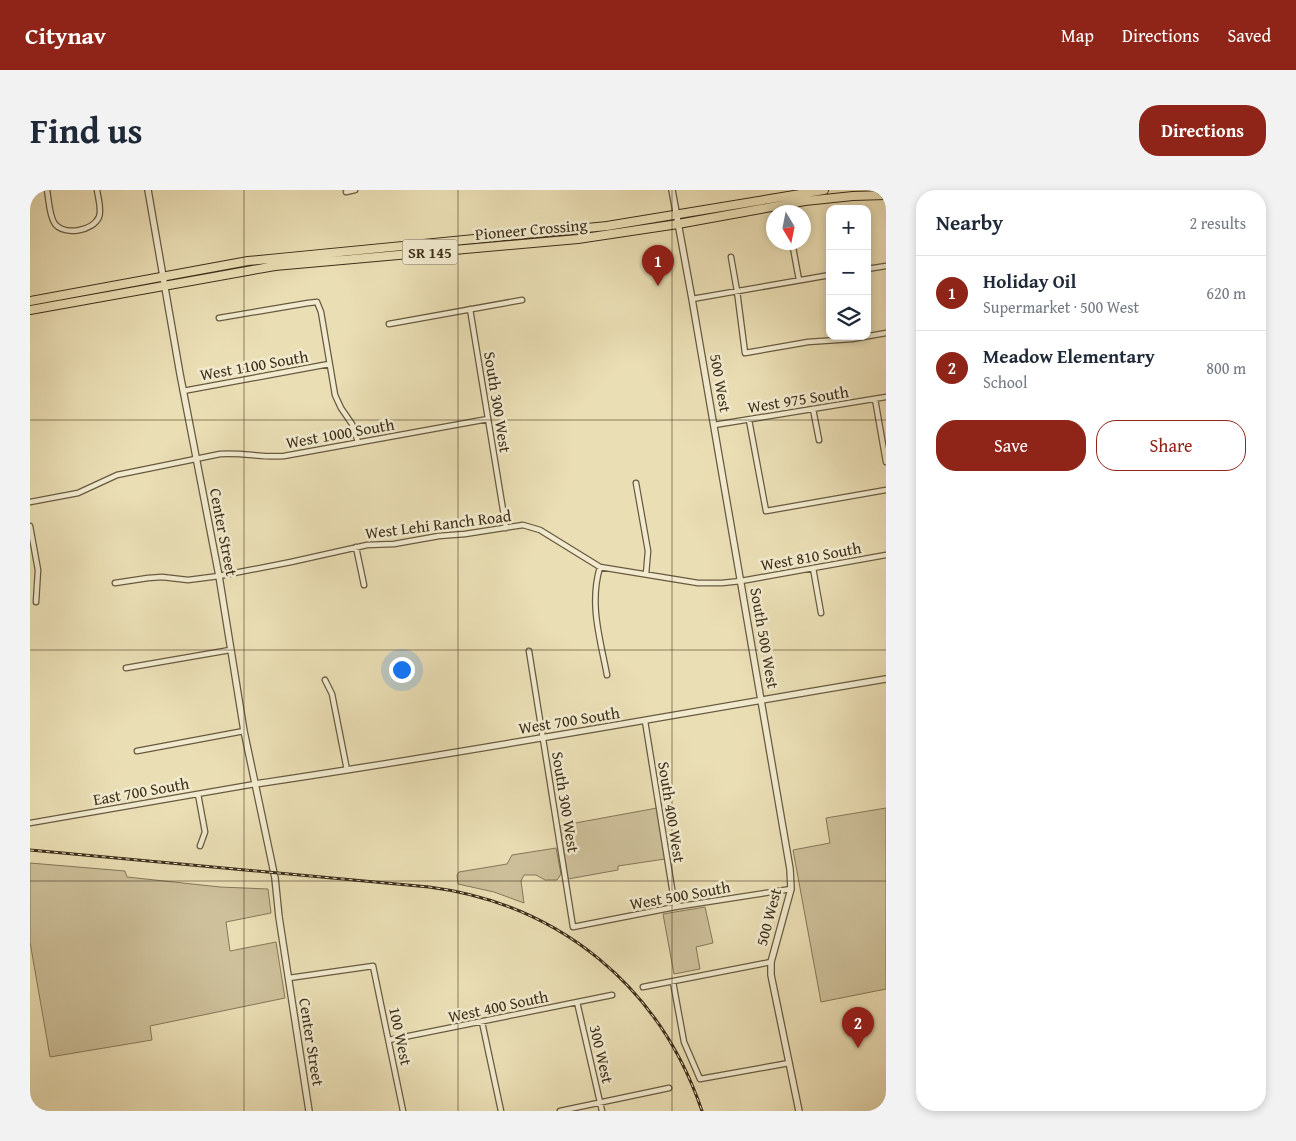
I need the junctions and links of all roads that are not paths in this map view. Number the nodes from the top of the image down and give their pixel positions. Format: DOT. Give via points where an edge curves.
graph roads {
  1 [pos="47,190"];
  2 [pos="96,190"];
  3 [pos="148,190"];
  4 [pos="355,190"];
  5 [pos="672,190"];
  6 [pos="824,190"];
  7 [pos="346,192"];
  8 [pos="886,195"];
  9 [pos="676,215"];
  10 [pos="678,224"];
  11 [pos="793,250"];
  12 [pos="730,257"];
  13 [pos="886,266"];
  14 [pos="871,268"];
  15 [pos="826,276"];
  16 [pos="162,277"];
  17 [pos="799,280"];
  18 [pos="164,285"];
  19 [pos="737,291"];
  20 [pos="692,299"];
  21 [pos="30,300"];
  22 [pos="522,300"];
  23 [pos="470,309"];
  24 [pos="30,310"];
  25 [pos="219,318"];
  26 [pos="389,324"];
  27 [pos="886,333"];
  28 [pos="329,364"];
  29 [pos="183,391"];
  30 [pos="886,397"];
  31 [pos="875,399"];
  32 [pos="813,409"];
  33 [pos="488,419"];
  34 [pos="749,420"];
  35 [pos="714,425"];
  36 [pos="819,440"];
  37 [pos="358,442"];
  38 [pos="195,459"];
  39 [pos="886,462"];
  40 [pos="636,483"];
  41 [pos="886,490"];
  42 [pos="30,502"];
  43 [pos="30,526"];
  44 [pos="506,528"];
  45 [pos="356,547"];
  46 [pos="886,555"];
  47 [pos="600,567"];
  48 [pos="813,568"];
  49 [pos="646,574"];
  50 [pos="219,576"];
  51 [pos="741,581"];
  52 [pos="115,583"];
  53 [pos="364,586"];
  54 [pos="36,602"];
  55 [pos="821,613"];
  56 [pos="230,650"];
  57 [pos="529,651"];
  58 [pos="126,668"];
  59 [pos="607,675"];
  60 [pos="886,679"];
  61 [pos="325,680"];
  62 [pos="762,699"];
  63 [pos="645,721"];
  64 [pos="244,731"];
  65 [pos="543,738"];
  66 [pos="137,751"];
  67 [pos="347,770"];
  68 [pos="255,784"];
  69 [pos="198,794"];
  70 [pos="30,823"];
  71 [pos="200,846"];
  72 [pos="791,889"];
  73 [pos="675,907"];
  74 [pos="574,927"];
  75 [pos="771,962"];
  76 [pos="288,978"];
  77 [pos="673,982"];
  78 [pos="643,988"];
  79 [pos="612,995"];
  80 [pos="578,1002"];
  81 [pos="482,1022"];
  82 [pos="389,1040"];
  83 [pos="789,1063"];
  84 [pos="669,1088"];
  85 [pos="600,1102"];
  86 [pos="309,1111"];
  87 [pos="403,1111"];
  88 [pos="501,1111"];
  89 [pos="560,1111"];
  90 [pos="602,1111"];
  91 [pos="799,1111"];
  1 -- 2 [label="street" via="53,220 58,227 70,231 95,223 100,212"];
  3 -- 16 [label="street"];
  4 -- 7 [label="street"];
  5 -- 9 [label="street, 500 West"];
  6 -- 9 [label="highway, Pioneer Crossing / SR 145"];
  8 -- 10 [label="highway, Pioneer Crossing / SR 145" via="805,201"];
  9 -- 10 [label="street, 500 West"];
  9 -- 16 [label="highway, Pioneer Crossing / SR 145" via="576,230 273,258"];
  10 -- 18 [label="highway, Pioneer Crossing / SR 145" via="578,239 275,266"];
  10 -- 20 [label="street, 500 West"];
  11 -- 17 [label="street"];
  12 -- 19 [label="street"];
  13 -- 14 [label="street"];
  15 -- 17 [label="street"];
  16 -- 18 [label="street, Center Street"];
  16 -- 21 [label="highway, SR 145"];
  17 -- 19 [label="street"];
  18 -- 24 [label="highway, SR 145"];
  18 -- 29 [label="street, Center Street"];
  19 -- 20 [label="street"];
  19 -- 27 [label="street" via="745,353"];
  20 -- 35 [label="street, 500 West"];
  22 -- 23 [label="street"];
  23 -- 26 [label="street"];
  23 -- 33 [label="street, South 300 West"];
  25 -- 28 [label="street" via="317,302"];
  28 -- 29 [label="street, West 1100 South"];
  28 -- 37 [label="street" via="335,395 352,424"];
  29 -- 38 [label="street, Center Street"];
  30 -- 31 [label="street, West 975 South"];
  31 -- 32 [label="street, West 975 South"];
  31 -- 39 [label="street"];
  32 -- 34 [label="street, West 975 South"];
  32 -- 36 [label="street"];
  33 -- 37 [label="street, West 1000 South"];
  33 -- 44 [label="street, South 300 West"];
  34 -- 35 [label="street, West 975 South"];
  34 -- 41 [label="street" via="766,511"];
  35 -- 51 [label="street, 500 West"];
  37 -- 38 [label="street, West 1000 South" via="284,456 233,453"];
  38 -- 42 [label="street, West 1000 South" via="117,475 78,493"];
  38 -- 50 [label="street, Center Street"];
  40 -- 49 [label="street" via="648,551"];
  43 -- 54 [label="street" via="38,570"];
  44 -- 45 [label="street, West Lehi Ranch Road"];
  44 -- 47 [label="street, West Lehi Ranch Road" via="523,525 540,530"];
  45 -- 50 [label="street, West Lehi Ranch Road"];
  45 -- 53 [label="street"];
  46 -- 48 [label="street, West 810 South"];
  47 -- 49 [label="street, West Lehi Ranch Road"];
  47 -- 59 [label="street" via="595,613"];
  48 -- 51 [label="street, West 810 South"];
  48 -- 55 [label="street"];
  49 -- 51 [label="street, West Lehi Ranch Road" via="698,583"];
  50 -- 52 [label="street, West Lehi Ranch Road" via="188,580 162,577"];
  50 -- 56 [label="street, Center Street"];
  51 -- 62 [label="street, South 500 West"];
  56 -- 58 [label="street"];
  56 -- 64 [label="street, Center Street"];
  57 -- 65 [label="street, South 300 West"];
  60 -- 62 [label="street, West 700 South"];
  61 -- 67 [label="street" via="332,694"];
  62 -- 63 [label="street, West 700 South"];
  62 -- 72 [label="street, 500 West"];
  63 -- 65 [label="street, West 700 South"];
  63 -- 73 [label="street, South 400 West"];
  64 -- 66 [label="street"];
  64 -- 68 [label="street, Center Street"];
  65 -- 67 [label="street, West 700 South"];
  65 -- 74 [label="street, South 300 West"];
  67 -- 68 [label="street, West 700 South"];
  68 -- 69 [label="street, East 700 South"];
  68 -- 76 [label="street, Center Street" via="268,844"];
  69 -- 70 [label="street, East 700 South"];
  69 -- 71 [label="street" via="205,832"];
  72 -- 73 [label="street, West 500 South"];
  72 -- 75 [label="street, 500 West"];
  73 -- 74 [label="street, West 500 South"];
  75 -- 77 [label="street"];
  75 -- 83 [label="street, 500 West" via="772,987"];
  76 -- 82 [label="street, 100 West" via="373,966"];
  76 -- 86 [label="street, Center Street"];
  77 -- 78 [label="street"];
  77 -- 83 [label="street" via="684,1042 700,1079"];
  79 -- 80 [label="street, West 400 South"];
  80 -- 81 [label="street, West 400 South"];
  80 -- 85 [label="street, 300 West"];
  81 -- 82 [label="street, West 400 South"];
  81 -- 88 [label="street"];
  82 -- 87 [label="street, 100 West"];
  83 -- 91 [label="street, 500 West"];
  84 -- 85 [label="street"];
  85 -- 89 [label="street"];
  85 -- 90 [label="street, 300 West"];
}
